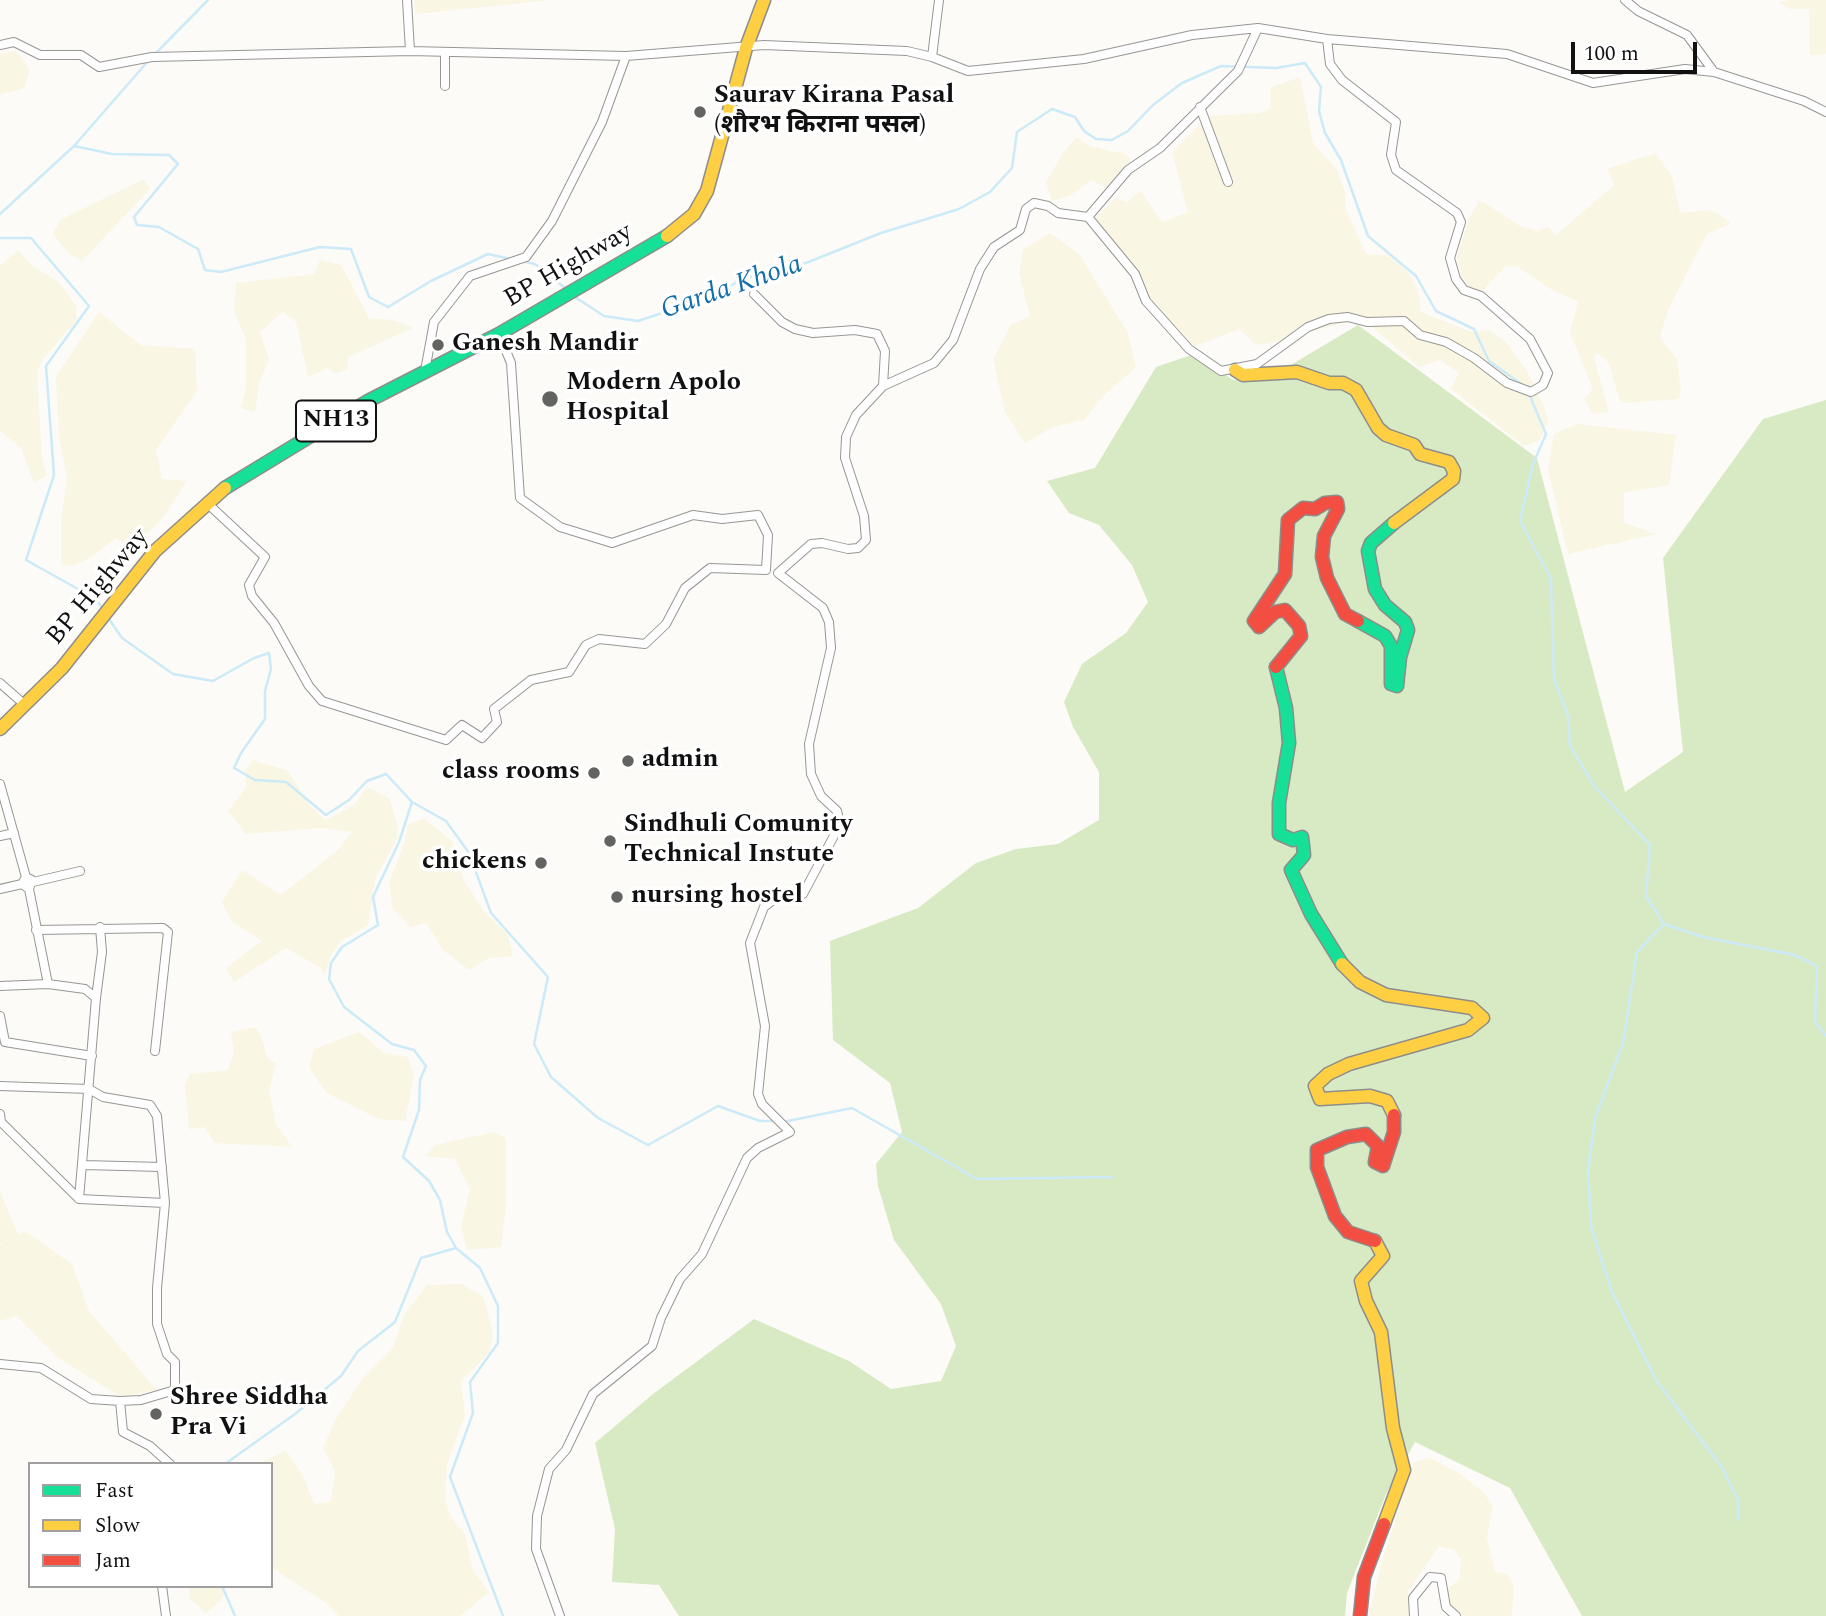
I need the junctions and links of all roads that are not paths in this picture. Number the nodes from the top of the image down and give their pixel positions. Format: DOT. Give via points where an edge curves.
graph roads {
  1 [pos="407,0"];
  2 [pos="764,0"];
  3 [pos="939,0"];
  4 [pos="1625,0"];
  5 [pos="1258,28"];
  6 [pos="1326,39"];
  7 [pos="0,45"];
  8 [pos="746,48"];
  9 [pos="410,51"];
  10 [pos="445,52"];
  11 [pos="626,56"];
  12 [pos="932,57"];
  13 [pos="1714,72"];
  14 [pos="445,86"];
  15 [pos="1200,107"];
  16 [pos="1826,112"];
  17 [pos="1228,182"];
  18 [pos="1088,217"];
  19 [pos="754,294"];
  20 [pos="499,334"];
  21 [pos="1235,370"];
  22 [pos="425,371"];
  23 [pos="883,386"];
  24 [pos="207,503"];
  25 [pos="766,570"];
  26 [pos="778,573"];
  27 [pos="0,682"];
  28 [pos="25,705"];
  29 [pos="0,729"];
  30 [pos="0,784"];
  31 [pos="14,833"];
  32 [pos="0,836"];
  33 [pos="80,871"];
  34 [pos="27,883"];
  35 [pos="0,889"];
  36 [pos="100,927"];
  37 [pos="36,930"];
  38 [pos="48,984"];
  39 [pos="0,986"];
  40 [pos="96,998"];
  41 [pos="0,1016"];
  42 [pos="155,1051"];
  43 [pos="92,1056"];
  44 [pos="0,1086"];
  45 [pos="89,1089"];
  46 [pos="0,1114"];
  47 [pos="83,1165"];
  48 [pos="162,1167"];
  49 [pos="79,1199"];
  50 [pos="165,1203"];
  51 [pos="0,1363"];
  52 [pos="120,1401"];
  53 [pos="168,1462"];
  54 [pos="162,1588"];
  55 [pos="166,1616"];
  56 [pos="560,1616"];
  57 [pos="1360,1616"];
  58 [pos="1414,1616"];
  59 [pos="1456,1616"];
  1 -- 9 [label="street"];
  2 -- 8 [label="main road, BP Highway / NH13"];
  3 -- 12 [label="street"];
  4 -- 13 [label="street" via="1687,35"];
  5 -- 6 [label="street"];
  5 -- 12 [label="street" via="1192,36 1084,59 968,71"];
  5 -- 15 [label="street" via="1238,71"];
  6 -- 13 [label="street" via="1507,54 1592,83 1685,69"];
  6 -- 21 [label="street" via="1330,64 1342,80 1396,122 1391,155 1396,170 1457,213 1461,222 1450,258 1456,279 1530,339 1548,373 1543,385 1531,392 1522,390 1446,342 1420,335 1404,321 1367,322 1349,317 1308,327 1257,363"];
  7 -- 9 [label="street" via="14,42 40,55 81,55 99,67 152,57"];
  8 -- 11 [label="street"];
  8 -- 12 [label="street" via="845,47"];
  8 -- 20 [label="main road, BP Highway / NH13" via="707,191 694,214 677,230"];
  9 -- 10 [label="street"];
  10 -- 11 [label="street"];
  10 -- 14 [label="street"];
  11 -- 22 [label="street" via="603,122 551,221 526,257 470,276 434,322"];
  13 -- 16 [label="street"];
  15 -- 17 [label="street"];
  15 -- 18 [label="street" via="1160,148 1128,170"];
  18 -- 21 [label="street" via="1136,274 1146,301 1189,349 1221,371"];
  18 -- 23 [label="street" via="1030,205 1020,230 994,247 980,269 953,340 933,363"];
  19 -- 23 [label="street" via="795,329 877,334 885,351"];
  20 -- 22 [label="main road, BP Highway / NH13"];
  20 -- 25 [label="street" via="511,363 520,498 559,527 612,543 693,515 722,519 758,515 768,535"];
  21 -- 57 [label="main road" via="1243,375 1297,372 1319,381 1343,383 1356,390 1378,428 1415,445 1420,454 1450,462 1454,471 1452,479 1406,512 1368,551 1375,589 1408,630 1397,686 1391,684 1391,646 1385,636 1345,614 1327,578 1324,536 1337,502 1303,508 1288,520 1285,574 1254,621 1259,627 1275,612 1285,610 1299,626 1301,636 1276,668 1289,743 1279,834 1293,840 1303,837 1304,855 1292,870 1311,914 1339,961 1360,982 1386,995 1472,1008 1483,1018 1468,1030 1349,1064 1315,1086 1320,1099 1370,1096 1387,1101 1395,1117 1383,1166 1376,1162 1378,1146 1366,1134 1317,1150 1317,1167 1335,1216 1348,1232 1374,1239 1383,1256 1361,1281 1381,1332 1393,1428 1404,1470 1364,1577"];
  22 -- 24 [label="main road, BP Highway / NH13" via="368,401"];
  23 -- 26 [label="street" via="856,415 846,437 845,458 864,516 866,540 848,550 811,544"];
  24 -- 25 [label="street" via="265,557 249,585 252,596 322,701 446,740 462,725 482,738 498,722 494,709 531,680 569,672 586,645 599,639 645,644 666,624 685,588 710,568"];
  24 -- 28 [label="main road, BP Highway / NH13" via="155,551 83,642"];
  25 -- 26 [label="street"];
  26 -- 56 [label="street" via="823,608 829,622 831,648 809,744 810,764 821,796 839,819 803,894 773,900 764,907 750,943 765,1026 758,1094 790,1132 747,1158 702,1254 680,1279 652,1346 593,1394 566,1450 549,1469 537,1516 536,1549"];
  27 -- 28 [label="street"];
  28 -- 29 [label="main road, BP Highway / NH13"];
  30 -- 31 [label="street"];
  31 -- 32 [label="street"];
  31 -- 34 [label="street"];
  33 -- 34 [label="street"];
  34 -- 35 [label="street"];
  34 -- 37 [label="street"];
  36 -- 37 [label="street"];
  36 -- 40 [label="street"];
  36 -- 42 [label="street" via="163,928 169,932"];
  37 -- 38 [label="street"];
  38 -- 39 [label="street"];
  38 -- 40 [label="street" via="85,989"];
  40 -- 43 [label="street"];
  41 -- 43 [label="street" via="5,1042"];
  43 -- 45 [label="street"];
  44 -- 45 [label="street"];
  45 -- 47 [label="street"];
  45 -- 48 [label="street" via="103,1097 150,1105 160,1127"];
  46 -- 49 [label="street" via="1,1122"];
  47 -- 48 [label="street"];
  47 -- 49 [label="street"];
  48 -- 50 [label="street"];
  49 -- 50 [label="street"];
  50 -- 52 [label="street" via="157,1324 167,1354 175,1362 175,1390"];
  51 -- 52 [label="street" via="41,1368 91,1399"];
  52 -- 53 [label="street" via="122,1432 150,1446"];
  54 -- 55 [label="street"];
  58 -- 59 [label="street" via="1413,1598 1430,1577 1441,1578 1446,1607"];
}
